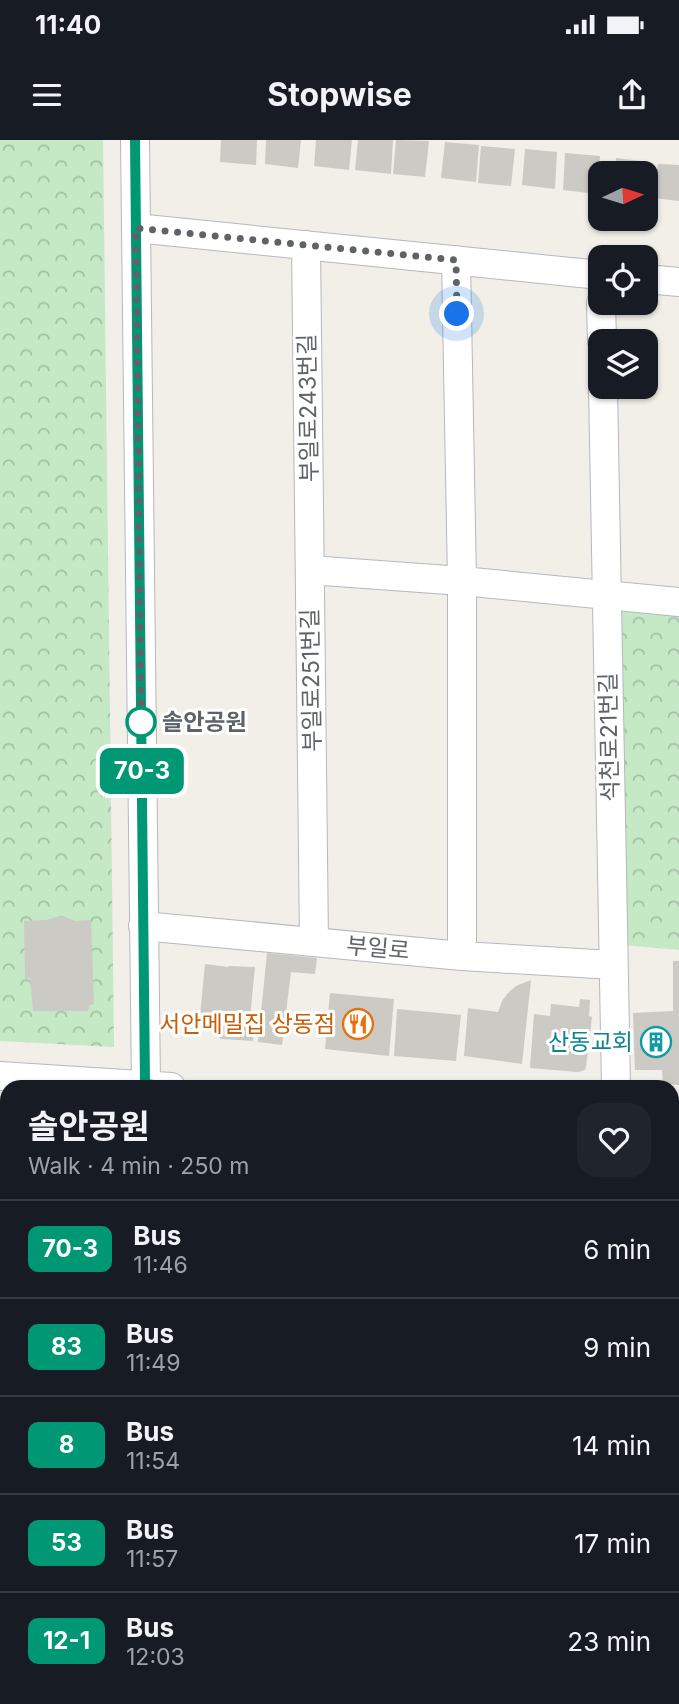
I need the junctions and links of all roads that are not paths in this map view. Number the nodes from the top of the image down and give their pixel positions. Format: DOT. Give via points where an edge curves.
graph roads {
  1 [pos="135,140"];
  2 [pos="136,228"];
  3 [pos="306,245"];
  4 [pos="456,260"];
  5 [pos="588,274"];
  6 [pos="658,280"];
  7 [pos="679,282"];
  8 [pos="603,399"];
  9 [pos="310,570"];
  10 [pos="462,581"];
  11 [pos="606,595"];
  12 [pos="679,602"];
  13 [pos="143,926"];
  14 [pos="314,942"];
  15 [pos="462,956"];
  16 [pos="613,965"];
  17 [pos="0,1076"];
  18 [pos="62,1080"];
  19 [pos="154,1080"];
  20 [pos="616,1080"];
  1 -- 2 [label="street"];
  2 -- 3 [label="street"];
  2 -- 13 [label="street"];
  3 -- 4 [label="street"];
  3 -- 9 [label="street, 부일로243번길"];
  4 -- 5 [label="street"];
  4 -- 10 [label="street"];
  6 -- 7 [label="street"];
  8 -- 11 [label="street, 석천로21번길"];
  9 -- 10 [label="street"];
  9 -- 14 [label="street, 부일로251번길"];
  10 -- 11 [label="street"];
  10 -- 15 [label="street"];
  11 -- 12 [label="street"];
  11 -- 16 [label="street, 석천로21번길"];
  13 -- 14 [label="street, 부일로"];
  13 -- 19 [label="street"];
  14 -- 15 [label="street, 부일로"];
  15 -- 16 [label="street, 부일로"];
  16 -- 20 [label="street, 석천로21번길"];
  17 -- 18 [label="street"];
}
